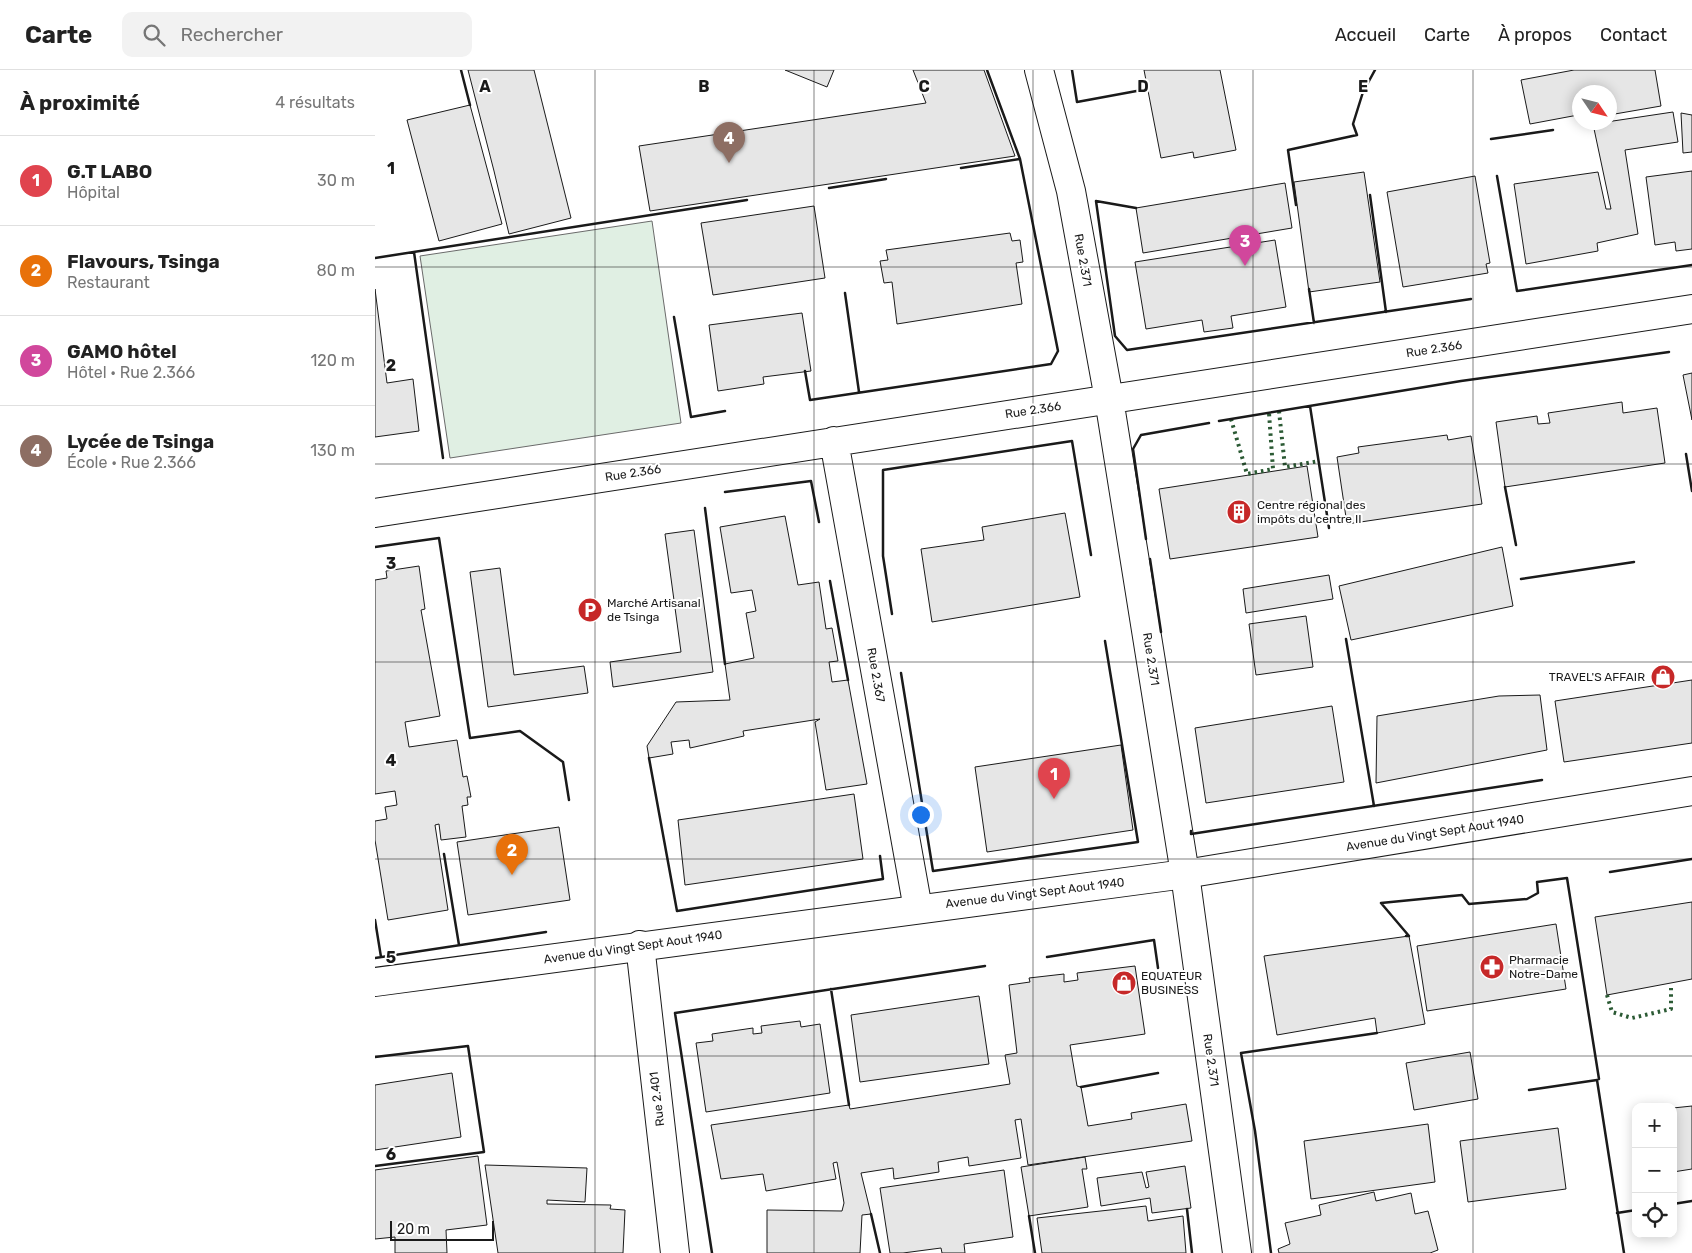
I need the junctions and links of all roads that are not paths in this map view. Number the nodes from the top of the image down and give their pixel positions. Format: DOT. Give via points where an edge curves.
graph roads {
  1 [pos="1039,70"];
  2 [pos="1692,309"];
  3 [pos="1109,399"];
  4 [pos="834,441"];
  5 [pos="375,513"];
  6 [pos="1692,791"];
  7 [pos="1185,874"];
  8 [pos="918,909"];
  9 [pos="640,946"];
  10 [pos="375,982"];
  11 [pos="675,1253"];
  12 [pos="1237,1253"];
  1 -- 3 [label="street, Rue 2.371" via="1071,191"];
  2 -- 3 [label="street, Rue 2.366"];
  3 -- 4 [label="street, Rue 2.366"];
  3 -- 7 [label="street, Rue 2.371"];
  4 -- 5 [label="street, Rue 2.366"];
  4 -- 8 [label="street, Rue 2.367"];
  6 -- 7 [label="street, Avenue du Vingt Sept Aout 1940"];
  7 -- 8 [label="street, Avenue du Vingt Sept Aout 1940"];
  7 -- 12 [label="street, Rue 2.371"];
  8 -- 9 [label="street, Avenue du Vingt Sept Aout 1940"];
  9 -- 10 [label="street, Avenue du Vingt Sept Aout 1940"];
  9 -- 11 [label="street, Rue 2.401"];
}
